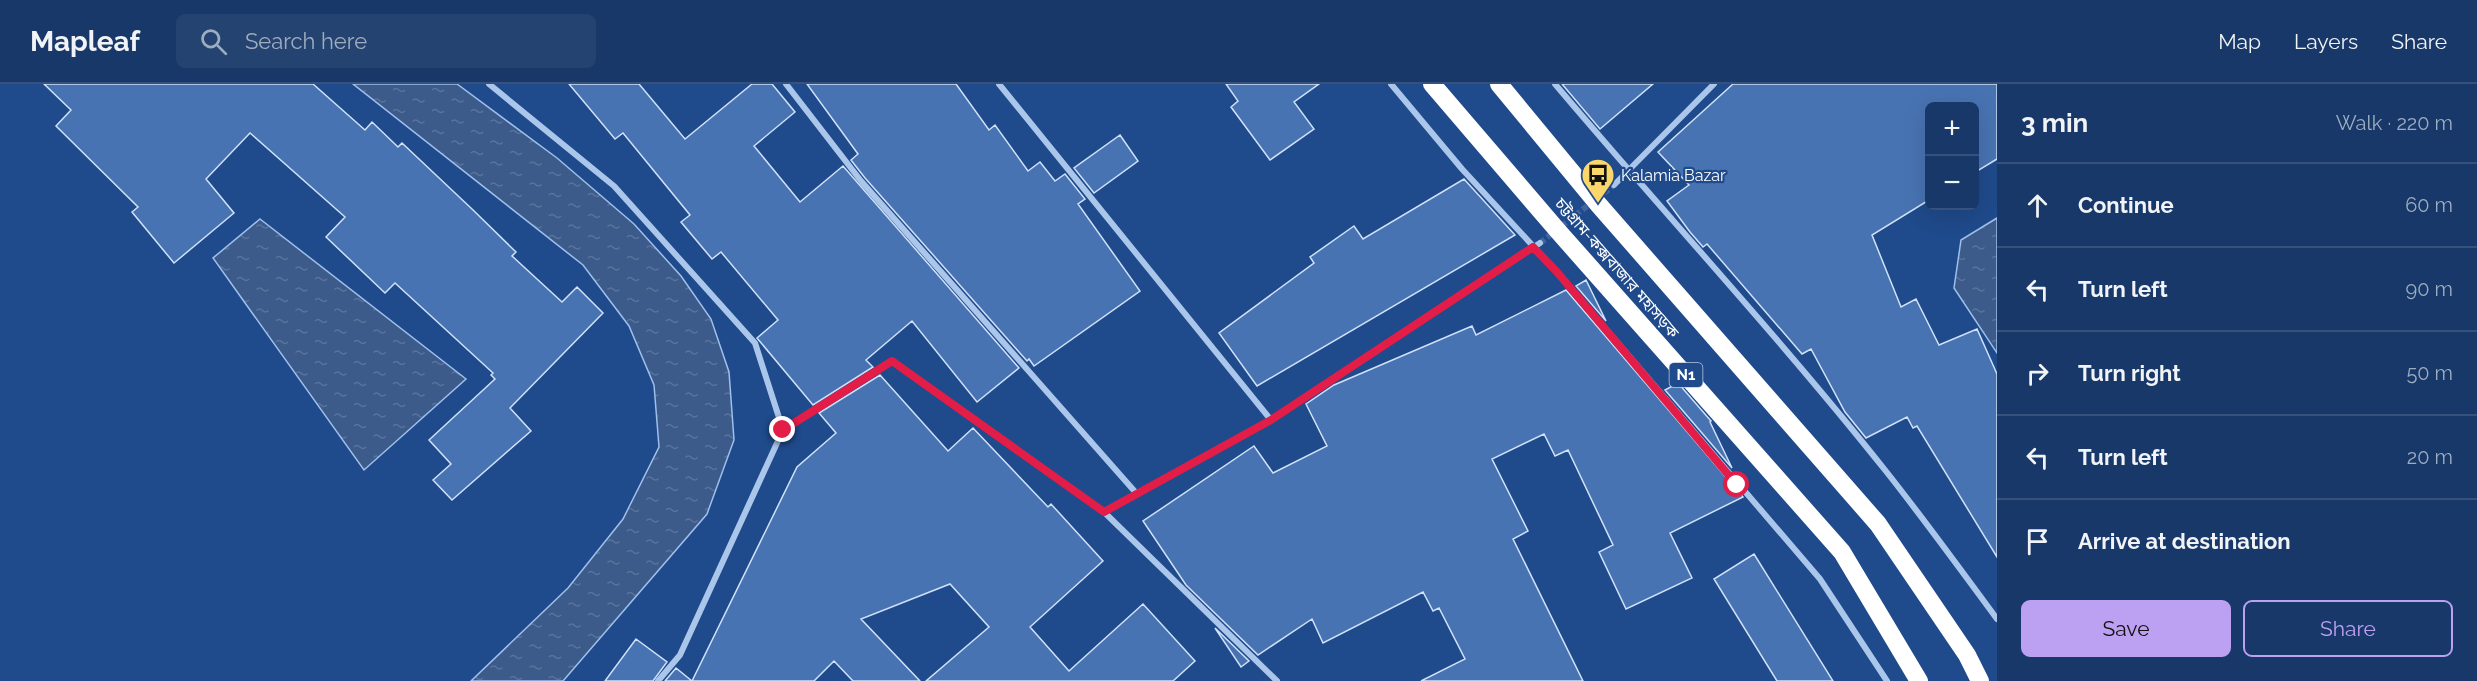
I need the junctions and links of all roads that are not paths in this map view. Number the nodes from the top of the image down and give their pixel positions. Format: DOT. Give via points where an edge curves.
graph roads {
  1 [pos="489,84"];
  2 [pos="786,84"];
  3 [pos="999,84"];
  4 [pos="1390,84"];
  5 [pos="1432,84"];
  6 [pos="1499,84"];
  7 [pos="1555,84"];
  8 [pos="1714,84"];
  9 [pos="1629,172"];
  10 [pos="1614,185"];
  11 [pos="1540,243"];
  12 [pos="1533,247"];
  13 [pos="1271,420"];
  14 [pos="783,430"];
  15 [pos="1137,494"];
  16 [pos="1104,512"];
  17 [pos="1997,619"];
  18 [pos="658,681"];
  19 [pos="1277,681"];
  20 [pos="1887,681"];
  21 [pos="1919,681"];
  22 [pos="1980,681"];
  1 -- 14 [label="street" via="614,186 755,343"];
  2 -- 15 [label="street" via="861,181"];
  3 -- 13 [label="street"];
  4 -- 12 [label="street"];
  5 -- 21 [label="highway, চট্টগ্রাম-কক্সবাজার মহাসড়ক / N1" via="1842,552"];
  6 -- 22 [label="highway, চট্টগ্রাম-কক্সবাজার মহাসড়ক" via="1598,204 1878,524 1967,655"];
  7 -- 9 [label="street"];
  8 -- 9 [label="street"];
  9 -- 10 [label="street"];
  9 -- 17 [label="street" via="1725,278 1886,470"];
  11 -- 12 [label="street"];
  12 -- 13 [label="street"];
  12 -- 20 [label="street" via="1820,579"];
  13 -- 15 [label="street"];
  14 -- 16 [label="street" via="892,361"];
  14 -- 18 [label="street" via="680,655"];
  15 -- 16 [label="street"];
  16 -- 19 [label="street"];
}
